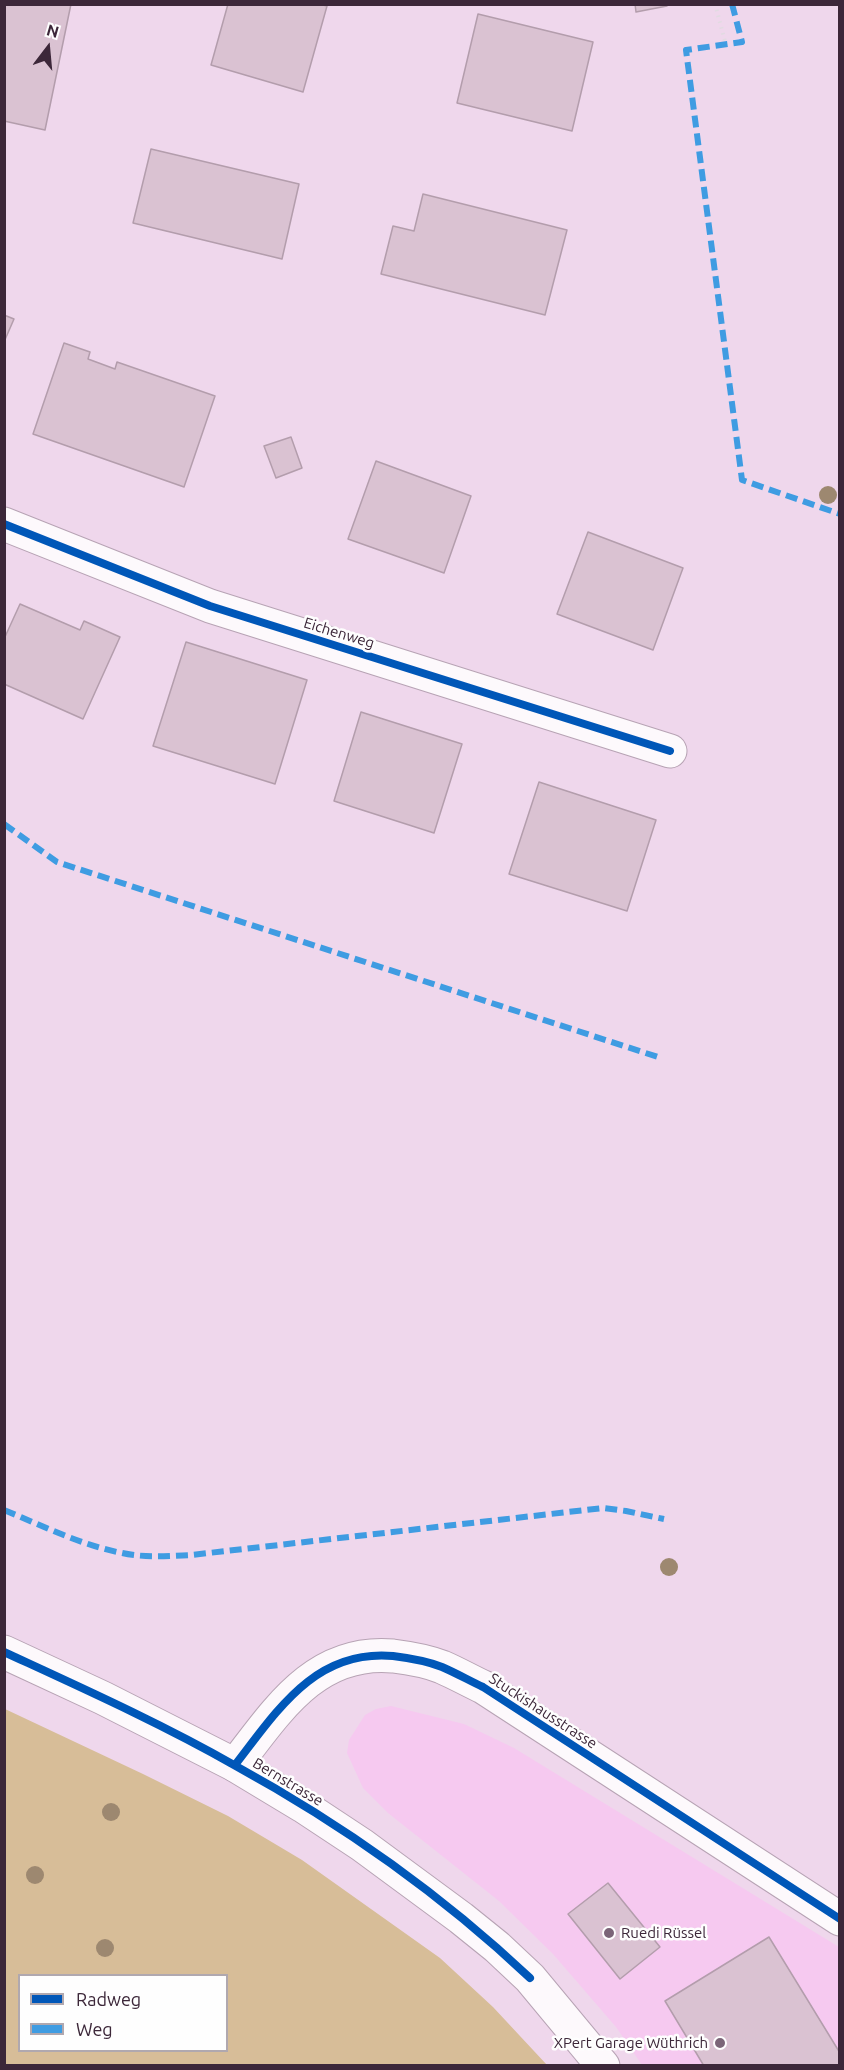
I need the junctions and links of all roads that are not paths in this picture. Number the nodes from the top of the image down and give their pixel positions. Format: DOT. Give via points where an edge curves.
graph roads {
  1 [pos="4,524"];
  2 [pos="670,751"];
  3 [pos="4,1652"];
  4 [pos="235,1765"];
  5 [pos="840,1919"];
  6 [pos="603,2066"];
  1 -- 2 [label="street, Eichenweg" via="210,606"];
  3 -- 4 [label="street, Bernstrasse"];
  4 -- 5 [label="street, Stuckishausstrasse" via="277,1711 310,1679 332,1666 355,1657 376,1655 441,1666 483,1687"];
  4 -- 6 [label="street, Bernstrasse" via="352,1839 497,1947 530,1978"];
}
